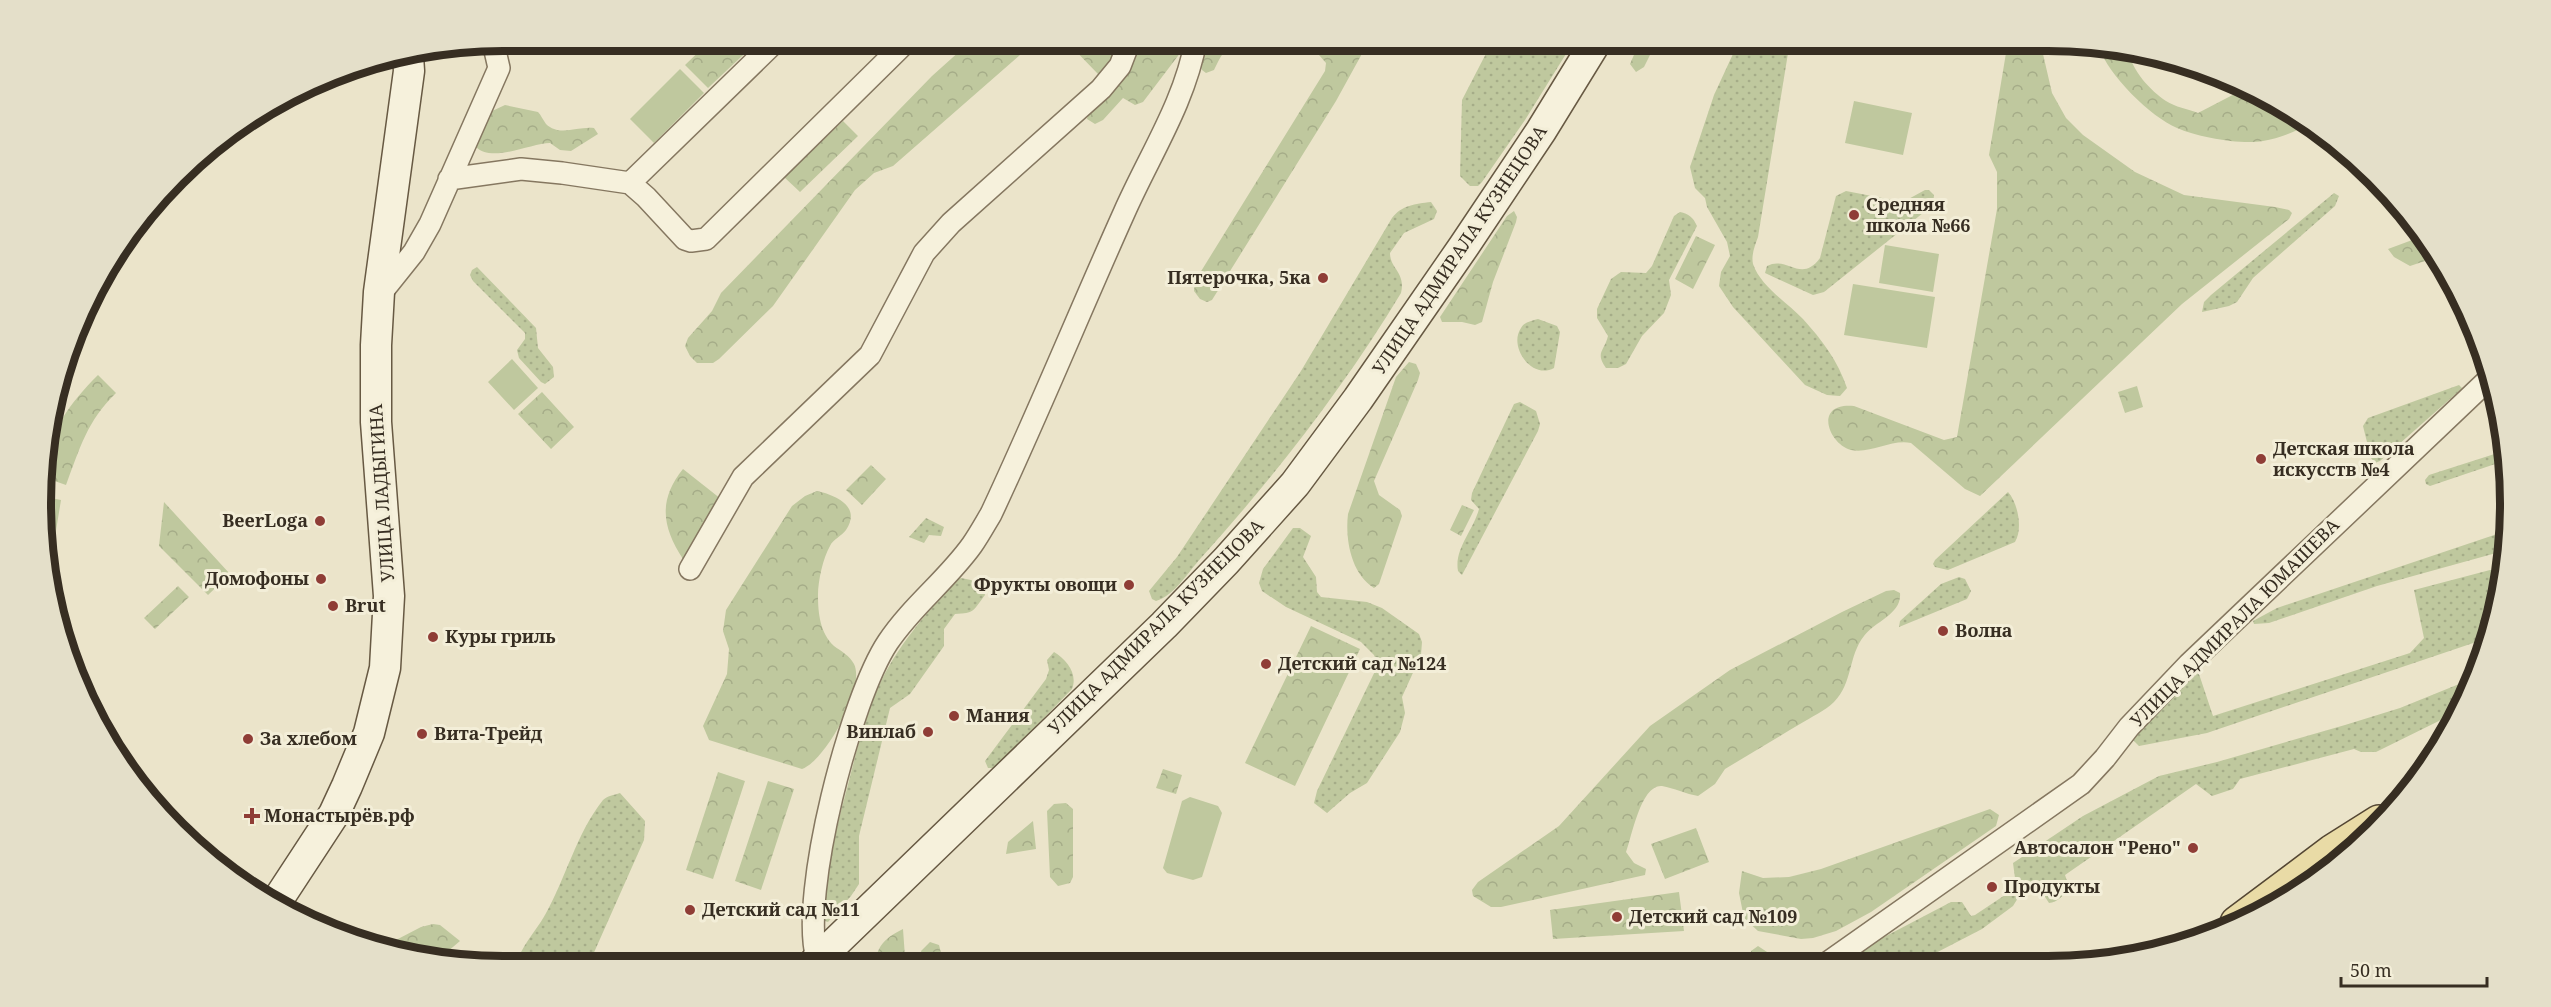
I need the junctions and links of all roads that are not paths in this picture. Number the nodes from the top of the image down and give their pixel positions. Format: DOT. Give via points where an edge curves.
graph roads {
  1 [pos="495,51"];
  2 [pos="766,51"];
  3 [pos="897,51"];
  4 [pos="1126,51"];
  5 [pos="1193,51"];
  6 [pos="1591,51"];
  7 [pos="408,61"];
  8 [pos="449,179"];
  9 [pos="630,183"];
  10 [pos="379,291"];
  11 [pos="2484,383"];
  12 [pos="690,569"];
  13 [pos="2348,842"];
  14 [pos="2276,894"];
  15 [pos="280,897"];
  16 [pos="814,956"];
  17 [pos="820,956"];
  18 [pos="1837,956"];
  1 -- 8 [label="street" via="499,68"];
  2 -- 9 [label="street"];
  3 -- 9 [label="street" via="706,239 691,242"];
  4 -- 12 [label="street" via="1120,66 1101,89 951,223 924,253 870,355 743,477"];
  5 -- 16 [label="street" via="1172,114 991,514 972,545 889,640 866,684 837,781 814,892"];
  6 -- 17 [label="main road, УЛИЦА АДМИРАЛА КУЗНЕЦОВА" via="1464,246 1295,484 1164,625"];
  7 -- 10 [label="main road, УЛИЦА ЛАДЫГИНА"];
  8 -- 9 [label="street" via="521,169"];
  8 -- 10 [label="street" via="423,237"];
  10 -- 15 [label="main road, УЛИЦА ЛАДЫГИНА" via="376,422 390,606 385,668 369,733 347,786 334,814"];
  11 -- 18 [label="street, УЛИЦА АДМИРАЛА ЮМАШЕВА" via="2189,664 2081,784"];
  13 -- 14 [label="main road"];
}
